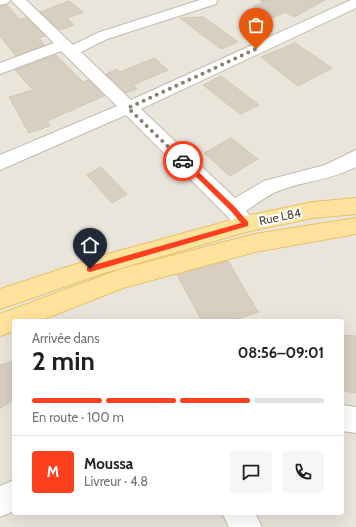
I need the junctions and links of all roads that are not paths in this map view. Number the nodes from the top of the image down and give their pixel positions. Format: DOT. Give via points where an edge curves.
graph roads {
  1 [pos="18,0"];
  2 [pos="211,0"];
  3 [pos="356,3"];
  4 [pos="66,48"];
  5 [pos="0,69"];
  6 [pos="128,108"];
  7 [pos="356,157"];
  8 [pos="0,163"];
  9 [pos="356,206"];
  10 [pos="240,216"];
  11 [pos="356,226"];
  12 [pos="0,299"];
  13 [pos="16,319"];
  14 [pos="12,320"];
  15 [pos="0,325"];
  16 [pos="344,418"];
  17 [pos="356,420"];
  18 [pos="12,496"];
  19 [pos="0,502"];
  20 [pos="238,515"];
  21 [pos="247,527"];
  1 -- 4 [label="street"];
  2 -- 4 [label="street"];
  3 -- 6 [label="street"];
  4 -- 5 [label="street"];
  4 -- 6 [label="street"];
  6 -- 8 [label="street"];
  6 -- 10 [label="street"];
  7 -- 10 [label="street" via="353,161 326,171 270,186"];
  9 -- 10 [label="main road, Rue L84"];
  10 -- 12 [label="main road, Rue L84"];
  11 -- 13 [label="main road" via="255,243 122,279"];
  14 -- 15 [label="main road"];
  16 -- 17 [label="street"];
  18 -- 19 [label="street"];
  20 -- 21 [label="street"];
}
